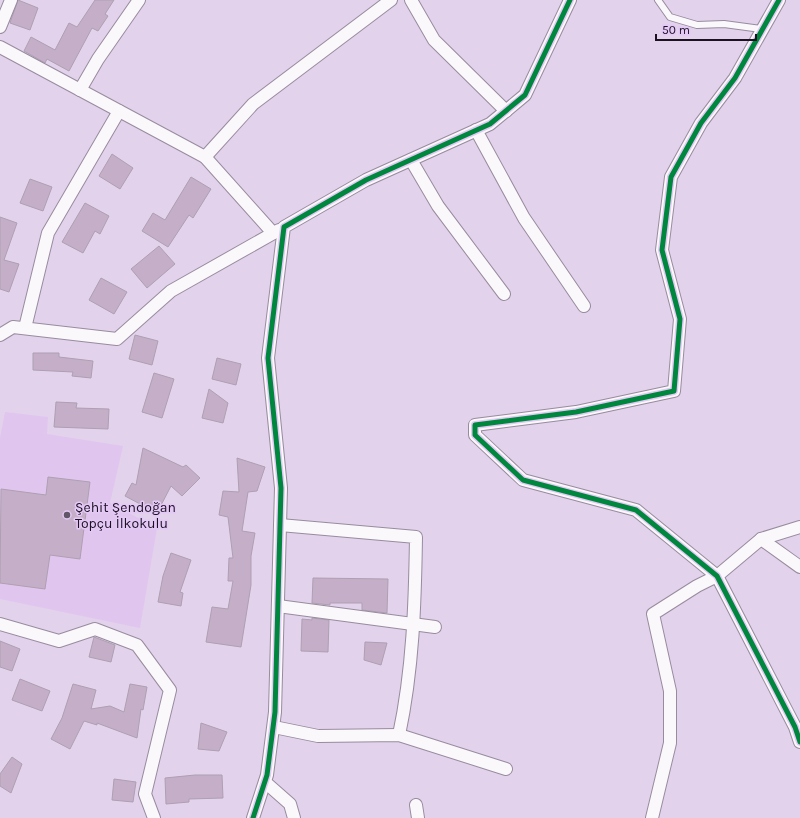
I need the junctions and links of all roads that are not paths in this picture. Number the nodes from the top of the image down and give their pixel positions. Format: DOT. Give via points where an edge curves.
graph roads {
  1 [pos="11,0"];
  2 [pos="139,0"];
  3 [pos="391,0"];
  4 [pos="411,0"];
  5 [pos="570,0"];
  6 [pos="658,0"];
  7 [pos="779,0"];
  8 [pos="0,27"];
  9 [pos="761,29"];
  10 [pos="0,47"];
  11 [pos="80,90"];
  12 [pos="119,111"];
  13 [pos="506,111"];
  14 [pos="476,130"];
  15 [pos="205,157"];
  16 [pos="411,160"];
  17 [pos="284,227"];
  18 [pos="273,234"];
  19 [pos="504,294"];
  20 [pos="584,306"];
  21 [pos="25,328"];
  22 [pos="0,335"];
  23 [pos="280,525"];
  24 [pos="800,527"];
  25 [pos="761,539"];
  26 [pos="800,567"];
  27 [pos="718,576"];
  28 [pos="278,606"];
  29 [pos="0,624"];
  30 [pos="414,624"];
  31 [pos="435,627"];
  32 [pos="274,727"];
  33 [pos="398,734"];
  34 [pos="800,742"];
  35 [pos="506,769"];
  36 [pos="265,782"];
  37 [pos="416,805"];
  38 [pos="154,818"];
  39 [pos="253,818"];
  40 [pos="294,818"];
  41 [pos="418,818"];
  42 [pos="652,818"];
  1 -- 8 [label="street"];
  2 -- 11 [label="street"];
  3 -- 15 [label="street" via="252,104"];
  4 -- 13 [label="street" via="434,40"];
  5 -- 13 [label="street" via="526,95"];
  6 -- 9 [label="lane" via="670,17 698,25 724,24"];
  7 -- 9 [label="street"];
  9 -- 27 [label="street" via="735,78 701,123 671,178 662,250 680,319 674,391 576,412 475,425 475,435 523,480 636,510"];
  10 -- 11 [label="street"];
  11 -- 12 [label="street"];
  12 -- 15 [label="street"];
  12 -- 21 [label="street" via="48,233"];
  13 -- 14 [label="street" via="490,124"];
  14 -- 16 [label="street"];
  14 -- 20 [label="street" via="524,218"];
  15 -- 18 [label="street"];
  16 -- 17 [label="street" via="366,180"];
  16 -- 19 [label="street" via="438,206"];
  17 -- 18 [label="street"];
  17 -- 23 [label="street" via="268,358 281,488"];
  18 -- 21 [label="street" via="171,291 117,339"];
  21 -- 22 [label="street" via="12,327"];
  23 -- 28 [label="street"];
  23 -- 30 [label="street" via="416,537"];
  24 -- 25 [label="street"];
  25 -- 26 [label="street"];
  25 -- 27 [label="street"];
  27 -- 34 [label="street" via="795,727"];
  27 -- 42 [label="street" via="653,614 670,691 670,743"];
  28 -- 30 [label="street"];
  28 -- 32 [label="street"];
  29 -- 38 [label="street" via="59,641 95,630 137,645 170,690 145,794"];
  30 -- 31 [label="street"];
  30 -- 33 [label="street" via="406,698"];
  32 -- 33 [label="street" via="318,736"];
  32 -- 36 [label="street"];
  33 -- 35 [label="street"];
  36 -- 39 [label="street"];
  36 -- 40 [label="street" via="290,804"];
  37 -- 41 [label="street"];
}
